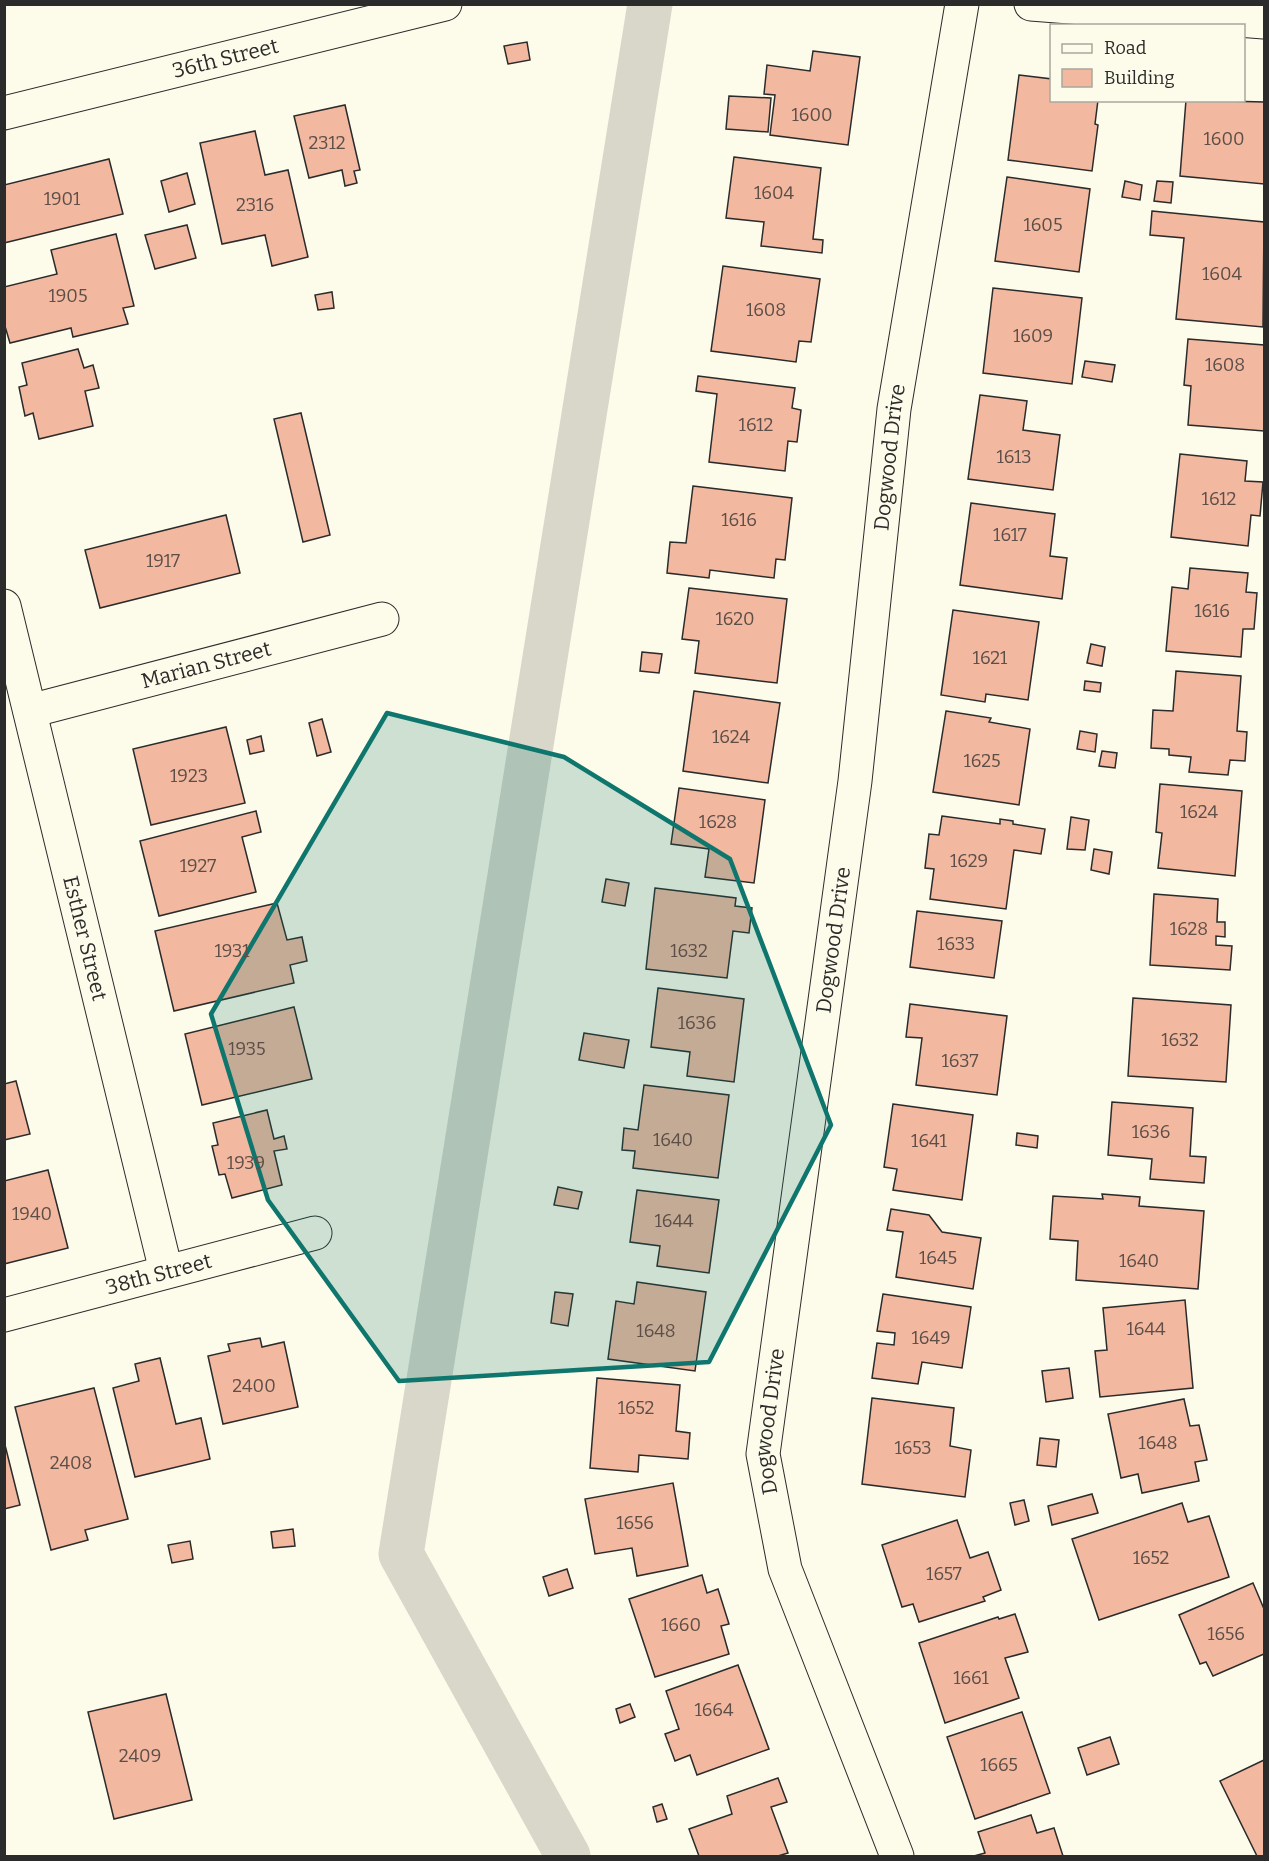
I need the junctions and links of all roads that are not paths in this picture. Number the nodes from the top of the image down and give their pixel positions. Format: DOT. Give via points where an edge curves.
graph roads {
  1 [pos="445,4"];
  2 [pos="962,4"];
  3 [pos="1031,4"];
  4 [pos="1264,22"];
  5 [pos="4,113"];
  6 [pos="4,606"];
  7 [pos="382,619"];
  8 [pos="30,711"];
  9 [pos="315,1233"];
  10 [pos="165,1271"];
  11 [pos="4,1315"];
  12 [pos="897,1857"];
  1 -- 5 [label="street, 36th Street"];
  2 -- 12 [label="street, Dogwood Drive" via="894,409 855,781 763,1454 785,1569"];
  3 -- 4 [label="street"];
  6 -- 8 [label="street, Esther Street"];
  7 -- 8 [label="street, Marian Street"];
  8 -- 10 [label="street, Esther Street"];
  9 -- 10 [label="street, 38th Street"];
  10 -- 11 [label="street, 38th Street"];
}
